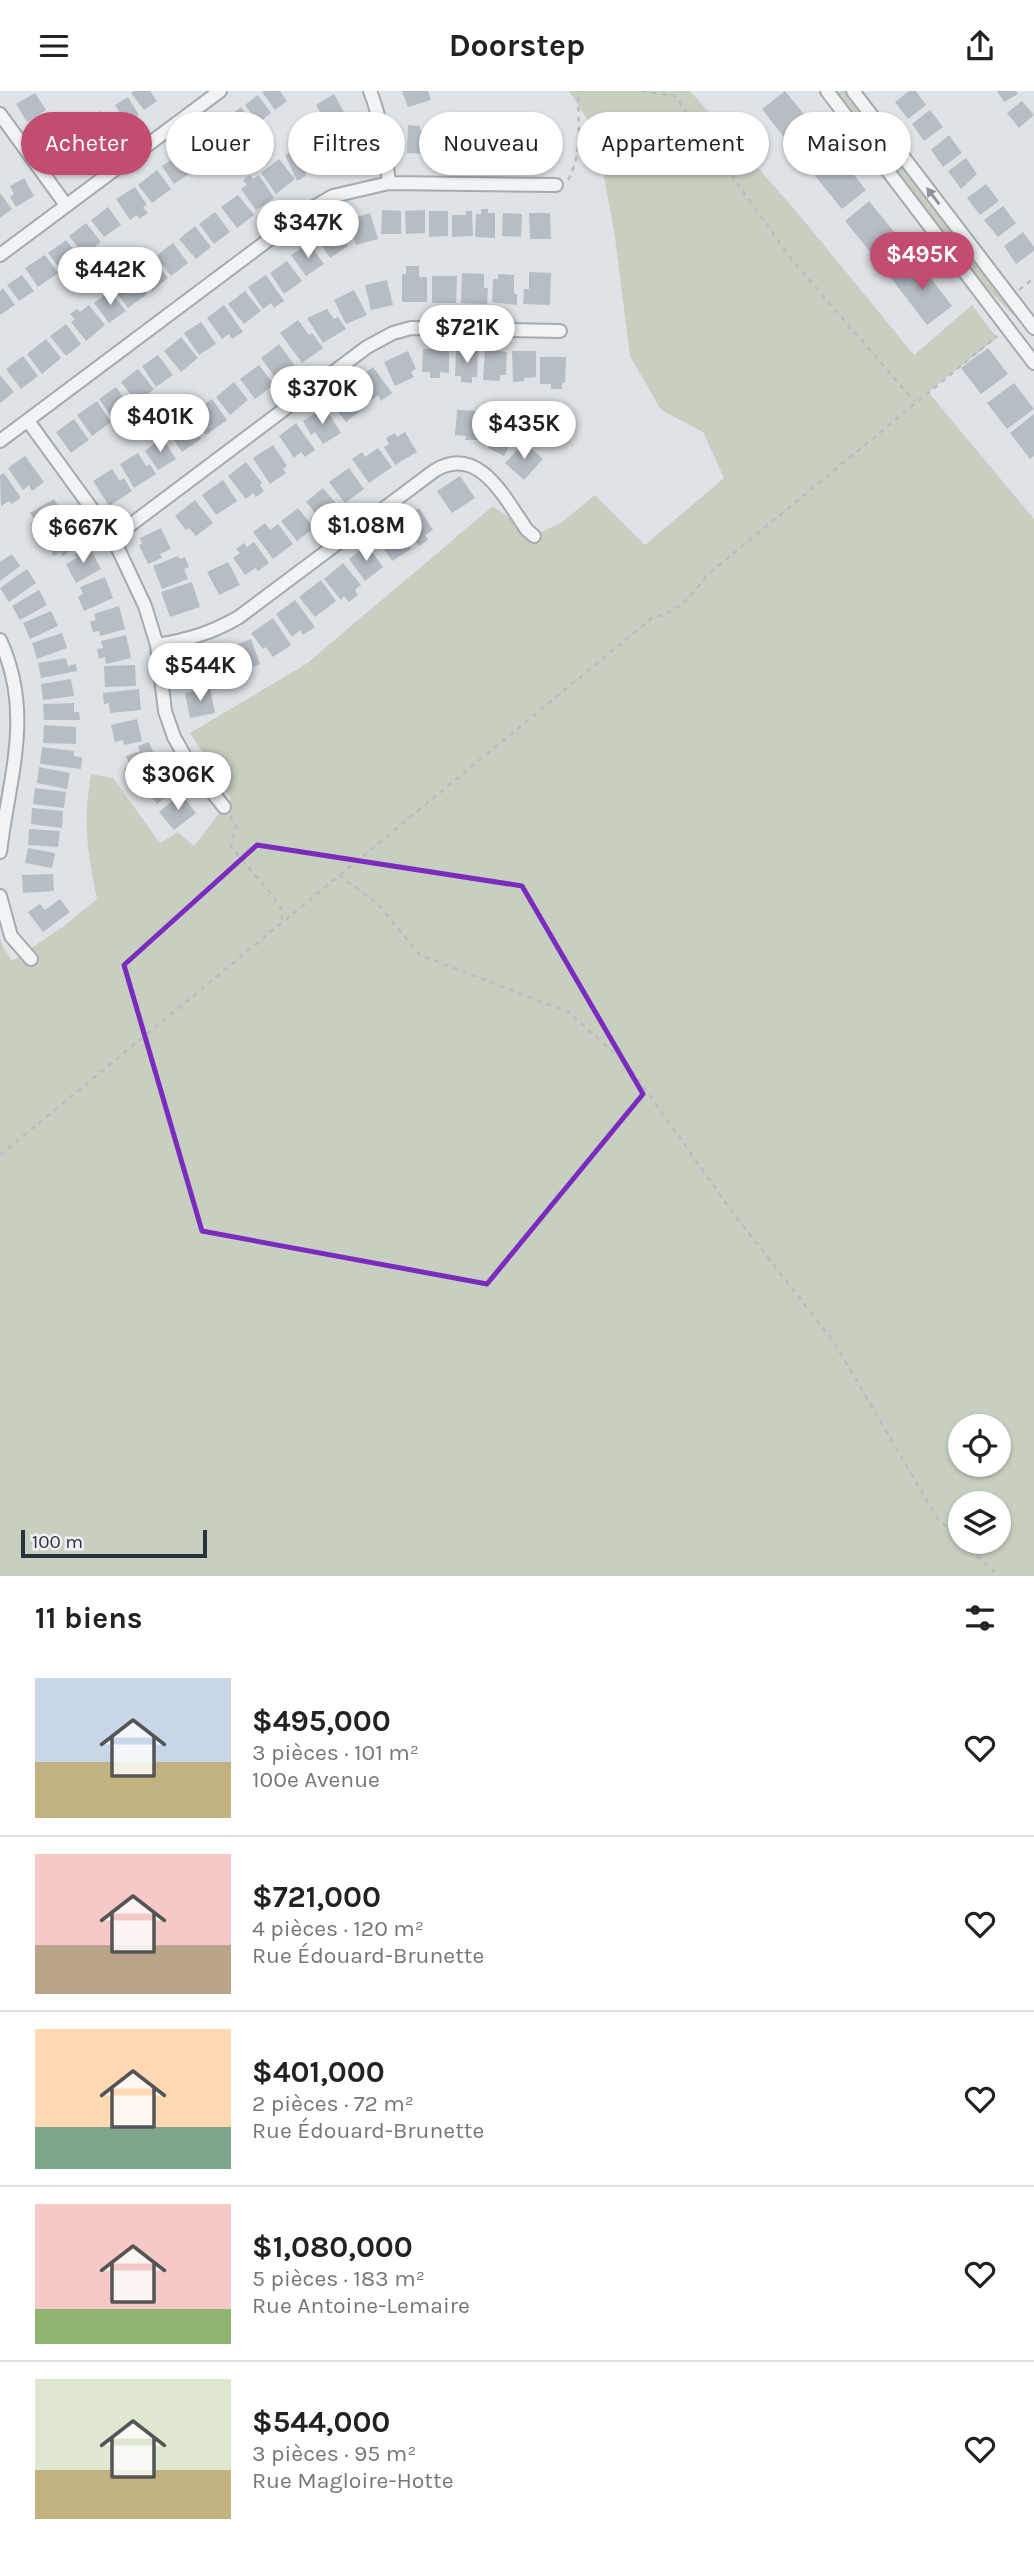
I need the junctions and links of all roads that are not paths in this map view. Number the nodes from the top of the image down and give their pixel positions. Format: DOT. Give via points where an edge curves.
graph roads {
  1 [pos="220,91"];
  2 [pos="370,91"];
  3 [pos="827,91"];
  4 [pos="853,91"];
  5 [pos="0,114"];
  6 [pos="389,183"];
  7 [pos="556,185"];
  8 [pos="66,205"];
  9 [pos="0,255"];
  10 [pos="1034,328"];
  11 [pos="561,331"];
  12 [pos="1034,363"];
  13 [pos="28,421"];
  14 [pos="0,442"];
  15 [pos="534,536"];
  16 [pos="113,538"];
  17 [pos="0,640"];
  18 [pos="157,645"];
  19 [pos="224,807"];
  20 [pos="0,852"];
  21 [pos="0,896"];
  22 [pos="31,959"];
  1 -- 8 [label="street"];
  2 -- 6 [label="street" via="384,138"];
  3 -- 12 [label="street"];
  10 -- 4 [label="street, one-way"];
  5 -- 8 [label="street"];
  6 -- 7 [label="street"];
  6 -- 13 [label="street" via="333,196 307,211"];
  8 -- 9 [label="street"];
  11 -- 16 [label="street" via="422,328 393,333 367,347"];
  13 -- 14 [label="street"];
  13 -- 16 [label="street"];
  15 -- 18 [label="street" via="489,477 466,464 448,464 239,617 191,639"];
  16 -- 18 [label="street" via="145,606"];
  17 -- 20 [label="street" via="15,683 19,712"];
  18 -- 19 [label="street" via="165,711 174,737"];
  21 -- 22 [label="street" via="11,936"];
}
